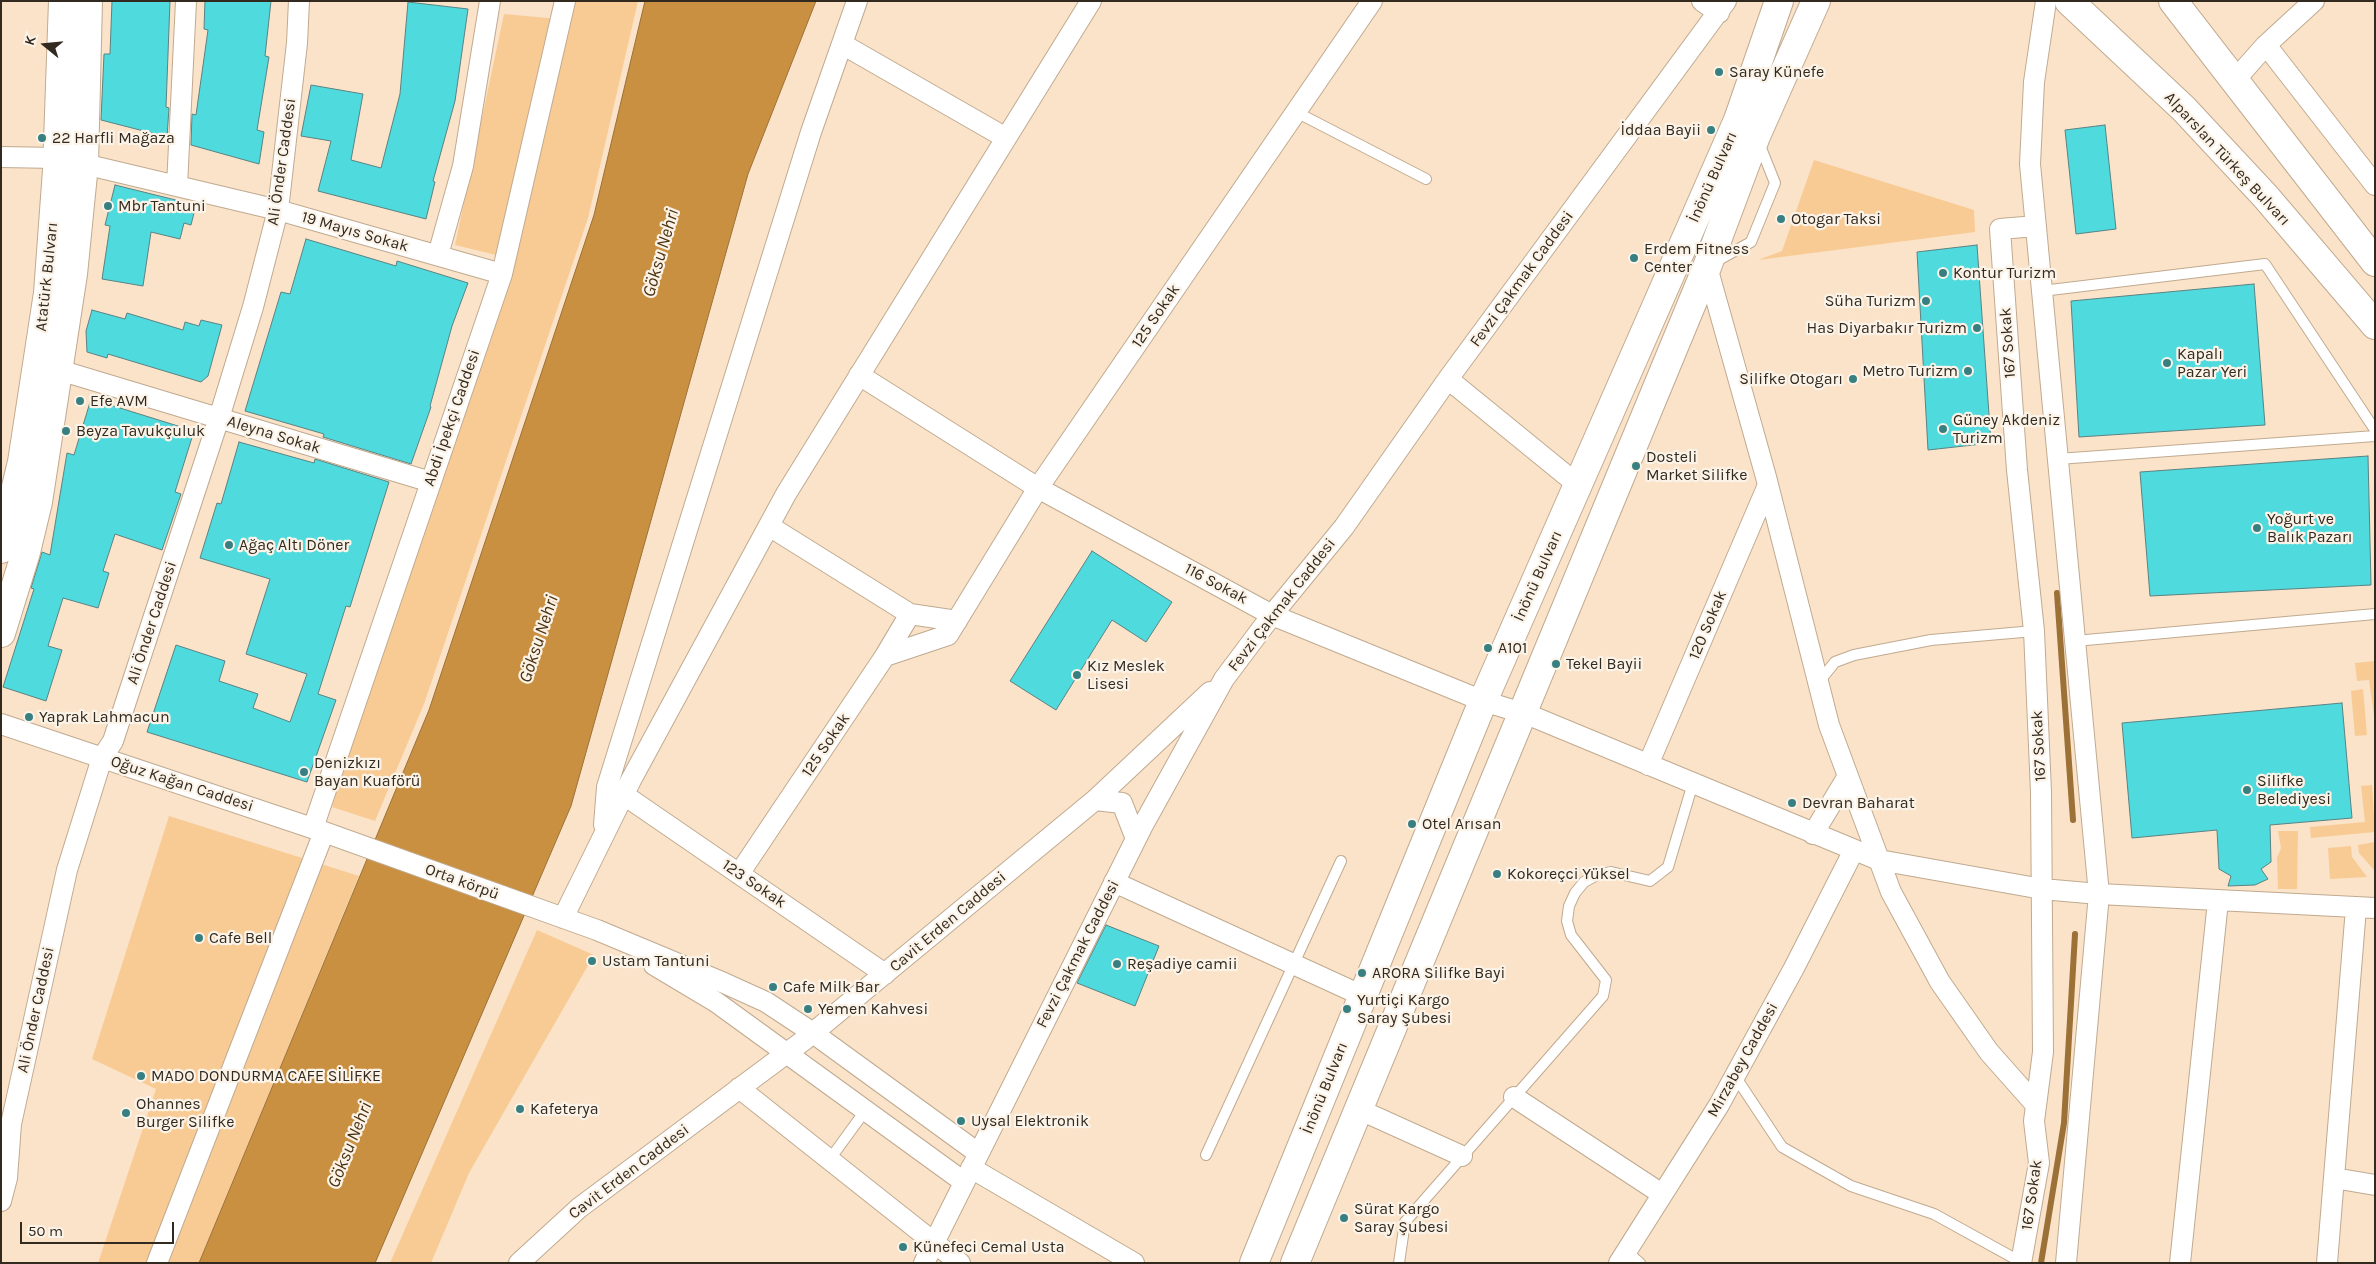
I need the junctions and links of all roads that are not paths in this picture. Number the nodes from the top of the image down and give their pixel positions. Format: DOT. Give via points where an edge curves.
graph roads {
  1 [pos="63,1"];
  2 [pos="88,1"];
  3 [pos="186,1"];
  4 [pos="299,1"];
  5 [pos="490,1"];
  6 [pos="565,1"];
  7 [pos="857,1"];
  8 [pos="1091,1"];
  9 [pos="1372,1"];
  10 [pos="1702,1"];
  11 [pos="1779,1"];
  12 [pos="1816,1"];
  13 [pos="2046,1"];
  14 [pos="2069,1"];
  15 [pos="2173,1"];
  16 [pos="2314,1"];
  17 [pos="1722,7"];
  18 [pos="842,44"];
  19 [pos="2266,45"];
  20 [pos="2234,81"];
  21 [pos="1296,112"];
  22 [pos="1006,138"];
  23 [pos="1,157"];
  24 [pos="57,158"];
  25 [pos="84,164"];
  26 [pos="1426,179"];
  27 [pos="2375,185"];
  28 [pos="177,186"];
  29 [pos="278,210"];
  30 [pos="2036,226"];
  31 [pos="438,255"];
  32 [pos="2375,262"];
  33 [pos="1707,266"];
  34 [pos="502,274"];
  35 [pos="2042,291"];
  36 [pos="2375,325"];
  37 [pos="59,370"];
  38 [pos="859,375"];
  39 [pos="1448,379"];
  40 [pos="219,418"];
  41 [pos="2375,430"];
  42 [pos="2375,436"];
  43 [pos="2058,459"];
  44 [pos="431,482"];
  45 [pos="1578,485"];
  46 [pos="1768,485"];
  47 [pos="1038,488"];
  48 [pos="769,526"];
  49 [pos="1,549"];
  50 [pos="910,614"];
  51 [pos="2375,614"];
  52 [pos="1272,615"];
  53 [pos="953,628"];
  54 [pos="2034,631"];
  55 [pos="1,633"];
  56 [pos="2075,641"];
  57 [pos="885,656"];
  58 [pos="1224,679"];
  59 [pos="1818,683"];
  60 [pos="1483,701"];
  61 [pos="1522,713"];
  62 [pos="1,724"];
  63 [pos="102,758"];
  64 [pos="1648,765"];
  65 [pos="1848,776"];
  66 [pos="1693,783"];
  67 [pos="624,795"];
  68 [pos="1095,800"];
  69 [pos="318,830"];
  70 [pos="1814,834"];
  71 [pos="603,836"];
  72 [pos="1136,839"];
  73 [pos="362,846"];
  74 [pos="1854,850"];
  75 [pos="1879,860"];
  76 [pos="1341,861"];
  77 [pos="739,874"];
  78 [pos="1114,882"];
  79 [pos="2042,889"];
  80 [pos="2099,894"];
  81 [pos="2218,901"];
  82 [pos="2365,908"];
  83 [pos="563,918"];
  84 [pos="596,930"];
  85 [pos="1294,964"];
  86 [pos="885,974"];
  87 [pos="1363,996"];
  88 [pos="813,1033"];
  89 [pos="786,1054"];
  90 [pos="1735,1076"];
  91 [pos="739,1088"];
  92 [pos="1514,1097"];
  93 [pos="2036,1105"];
  94 [pos="1358,1109"];
  95 [pos="865,1111"];
  96 [pos="1206,1155"];
  97 [pos="1462,1156"];
  98 [pos="830,1159"];
  99 [pos="971,1168"];
  100 [pos="2334,1178"];
  101 [pos="2375,1185"];
  102 [pos="1662,1194"];
  103 [pos="1,1201"];
  104 [pos="935,1241"];
  105 [pos="1628,1259"];
  106 [pos="2021,1262"];
  107 [pos="158,1263"];
  108 [pos="519,1263"];
  109 [pos="924,1263"];
  110 [pos="960,1263"];
  111 [pos="1134,1263"];
  112 [pos="1254,1263"];
  113 [pos="1295,1263"];
  114 [pos="1399,1263"];
  115 [pos="2066,1263"];
  116 [pos="2180,1263"];
  117 [pos="2328,1263"];
  1 -- 24 [label="main road, Atatürk Bulvarı"];
  2 -- 25 [label="main road"];
  3 -- 28 [label="street"];
  4 -- 29 [label="street, Ali Önder Caddesi"];
  5 -- 31 [label="street" via="463,166"];
  6 -- 34 [label="street, Abdi İpekçi Caddesi"];
  7 -- 18 [label="street"];
  8 -- 22 [label="street"];
  9 -- 21 [label="street, 125 Sokak"];
  10 -- 17 [label="street"];
  11 -- 45 [label="main road, İnönü Bulvarı" via="1738,120"];
  12 -- 33 [label="main road, İnönü Bulvarı" via="1756,136"];
  13 -- 30 [label="street" via="2034,82 2030,164"];
  14 -- 36 [label="main road, Alparslan Türkeş Bulvarı" via="2190,116 2266,197"];
  15 -- 20 [label="main road"];
  16 -- 19 [label="street"];
  17 -- 39 [label="street, Fevzi Çakmak Caddesi"];
  18 -- 22 [label="street"];
  18 -- 71 [label="street" via="811,132 607,786"];
  19 -- 20 [label="street"];
  19 -- 27 [label="street"];
  20 -- 32 [label="main road"];
  21 -- 26 [label="lane"];
  21 -- 47 [label="street, 125 Sokak"];
  22 -- 38 [label="street"];
  23 -- 24 [label="street, 19 Mayıs Sokak"];
  24 -- 25 [label="street, 19 Mayıs Sokak"];
  24 -- 49 [label="main road, Atatürk Bulvarı" via="48,293 22,462"];
  25 -- 28 [label="street, 19 Mayıs Sokak"];
  25 -- 37 [label="main road"];
  28 -- 29 [label="street, 19 Mayıs Sokak"];
  29 -- 31 [label="street, 19 Mayıs Sokak"];
  29 -- 40 [label="street, Ali Önder Caddesi"];
  30 -- 35 [label="street"];
  30 -- 54 [label="street, 167 Sokak" via="2000,229 2017,470"];
  31 -- 34 [label="street, 19 Mayıs Sokak"];
  33 -- 46 [label="street"];
  33 -- 61 [label="main road, İnönü Bulvarı"];
  34 -- 44 [label="street, Abdi İpekçi Caddesi"];
  35 -- 41 [label="lane" via="2265,264"];
  35 -- 43 [label="street"];
  37 -- 40 [label="street, Aleyna Sokak"];
  37 -- 55 [label="main road" via="38,502"];
  38 -- 47 [label="street, 116 Sokak"];
  38 -- 48 [label="street"];
  39 -- 45 [label="street"];
  39 -- 52 [label="street, Fevzi Çakmak Caddesi" via="1344,527"];
  40 -- 44 [label="street, Aleyna Sokak"];
  40 -- 63 [label="street, Ali Önder Caddesi" via="113,741"];
  42 -- 43 [label="lane"];
  43 -- 56 [label="street"];
  44 -- 69 [label="street, Abdi İpekçi Caddesi"];
  45 -- 60 [label="main road, İnönü Bulvarı"];
  46 -- 59 [label="street"];
  46 -- 64 [label="street, 120 Sokak"];
  47 -- 52 [label="street, 116 Sokak"];
  47 -- 53 [label="street, 125 Sokak"];
  48 -- 50 [label="street"];
  48 -- 67 [label="street"];
  50 -- 53 [label="street"];
  50 -- 57 [label="street, 125 Sokak"];
  51 -- 56 [label="lane"];
  52 -- 58 [label="street, Fevzi Çakmak Caddesi"];
  52 -- 60 [label="street, 116 Sokak"];
  53 -- 57 [label="street"];
  54 -- 59 [label="lane" via="1931,640 1854,655 1835,662"];
  54 -- 79 [label="street, 167 Sokak"];
  56 -- 80 [label="street"];
  57 -- 77 [label="street, 125 Sokak"];
  58 -- 68 [label="street, Cavit Erden Caddesi"];
  58 -- 72 [label="street, Fevzi Çakmak Caddesi"];
  59 -- 65 [label="street"];
  60 -- 61 [label="street, 116 Sokak"];
  60 -- 87 [label="main road, İnönü Bulvarı"];
  61 -- 64 [label="street, 116 Sokak"];
  61 -- 94 [label="main road, İnönü Bulvarı"];
  62 -- 63 [label="street, Oğuz Kağan Caddesi"];
  63 -- 69 [label="street, Oğuz Kağan Caddesi"];
  63 -- 103 [label="street, Ali Önder Caddesi" via="67,870 11,1124 7,1178"];
  64 -- 66 [label="street, 116 Sokak"];
  65 -- 70 [label="street"];
  65 -- 75 [label="street"];
  66 -- 70 [label="street, 116 Sokak"];
  66 -- 92 [label="lane" via="1668,867 1650,881 1611,872 1597,875 1584,882 1575,893 1569,906 1571,935 1606,980 1603,996"];
  67 -- 71 [label="street"];
  67 -- 77 [label="street, 123 Sokak"];
  68 -- 72 [label="street" via="1122,803"];
  68 -- 86 [label="street, Cavit Erden Caddesi"];
  69 -- 73 [label="street, Oğuz Kağan Caddesi"];
  69 -- 107 [label="street, Abdi İpekçi Caddesi"];
  70 -- 74 [label="street, 116 Sokak"];
  71 -- 83 [label="street"];
  72 -- 78 [label="street, Fevzi Çakmak Caddesi"];
  73 -- 83 [label="street, Orta körpü"];
  74 -- 75 [label="street, 116 Sokak"];
  74 -- 90 [label="street, Mirzabey Caddesi"];
  75 -- 79 [label="street, 116 Sokak"];
  75 -- 93 [label="street" via="1891,892 1940,982 1989,1052"];
  76 -- 85 [label="lane"];
  77 -- 86 [label="street, 123 Sokak"];
  78 -- 85 [label="street"];
  78 -- 99 [label="street, Fevzi Çakmak Caddesi"];
  79 -- 80 [label="street, 116 Sokak"];
  79 -- 93 [label="street, 167 Sokak" via="2043,1052"];
  80 -- 81 [label="street, 116 Sokak"];
  80 -- 115 [label="street"];
  81 -- 82 [label="street, 116 Sokak"];
  81 -- 116 [label="street"];
  82 -- 100 [label="street"];
  83 -- 84 [label="street, Orta körpü"];
  84 -- 88 [label="street" via="766,1002"];
  84 -- 89 [label="street" via="716,1002"];
  85 -- 87 [label="street"];
  85 -- 96 [label="lane"];
  86 -- 88 [label="street, Cavit Erden Caddesi"];
  87 -- 112 [label="main road, İnönü Bulvarı"];
  88 -- 89 [label="street, Cavit Erden Caddesi"];
  88 -- 99 [label="street"];
  89 -- 91 [label="street, Cavit Erden Caddesi"];
  89 -- 95 [label="street"];
  90 -- 102 [label="street, Mirzabey Caddesi"];
  90 -- 106 [label="lane" via="1782,1148 1851,1186 1934,1214"];
  91 -- 98 [label="street"];
  91 -- 108 [label="street, Cavit Erden Caddesi" via="579,1208"];
  92 -- 97 [label="lane"];
  92 -- 102 [label="street"];
  93 -- 106 [label="street, 167 Sokak" via="2034,1121 2040,1163"];
  94 -- 97 [label="street"];
  94 -- 113 [label="main road, İnönü Bulvarı"];
  95 -- 98 [label="lane"];
  95 -- 99 [label="street"];
  97 -- 114 [label="lane" via="1405,1222"];
  98 -- 104 [label="street"];
  99 -- 104 [label="street, Fevzi Çakmak Caddesi"];
  99 -- 111 [label="street"];
  100 -- 101 [label="street"];
  100 -- 117 [label="street"];
  102 -- 105 [label="street, Mirzabey Caddesi"];
  104 -- 109 [label="street, Fevzi Çakmak Caddesi"];
  104 -- 110 [label="street"];
}
